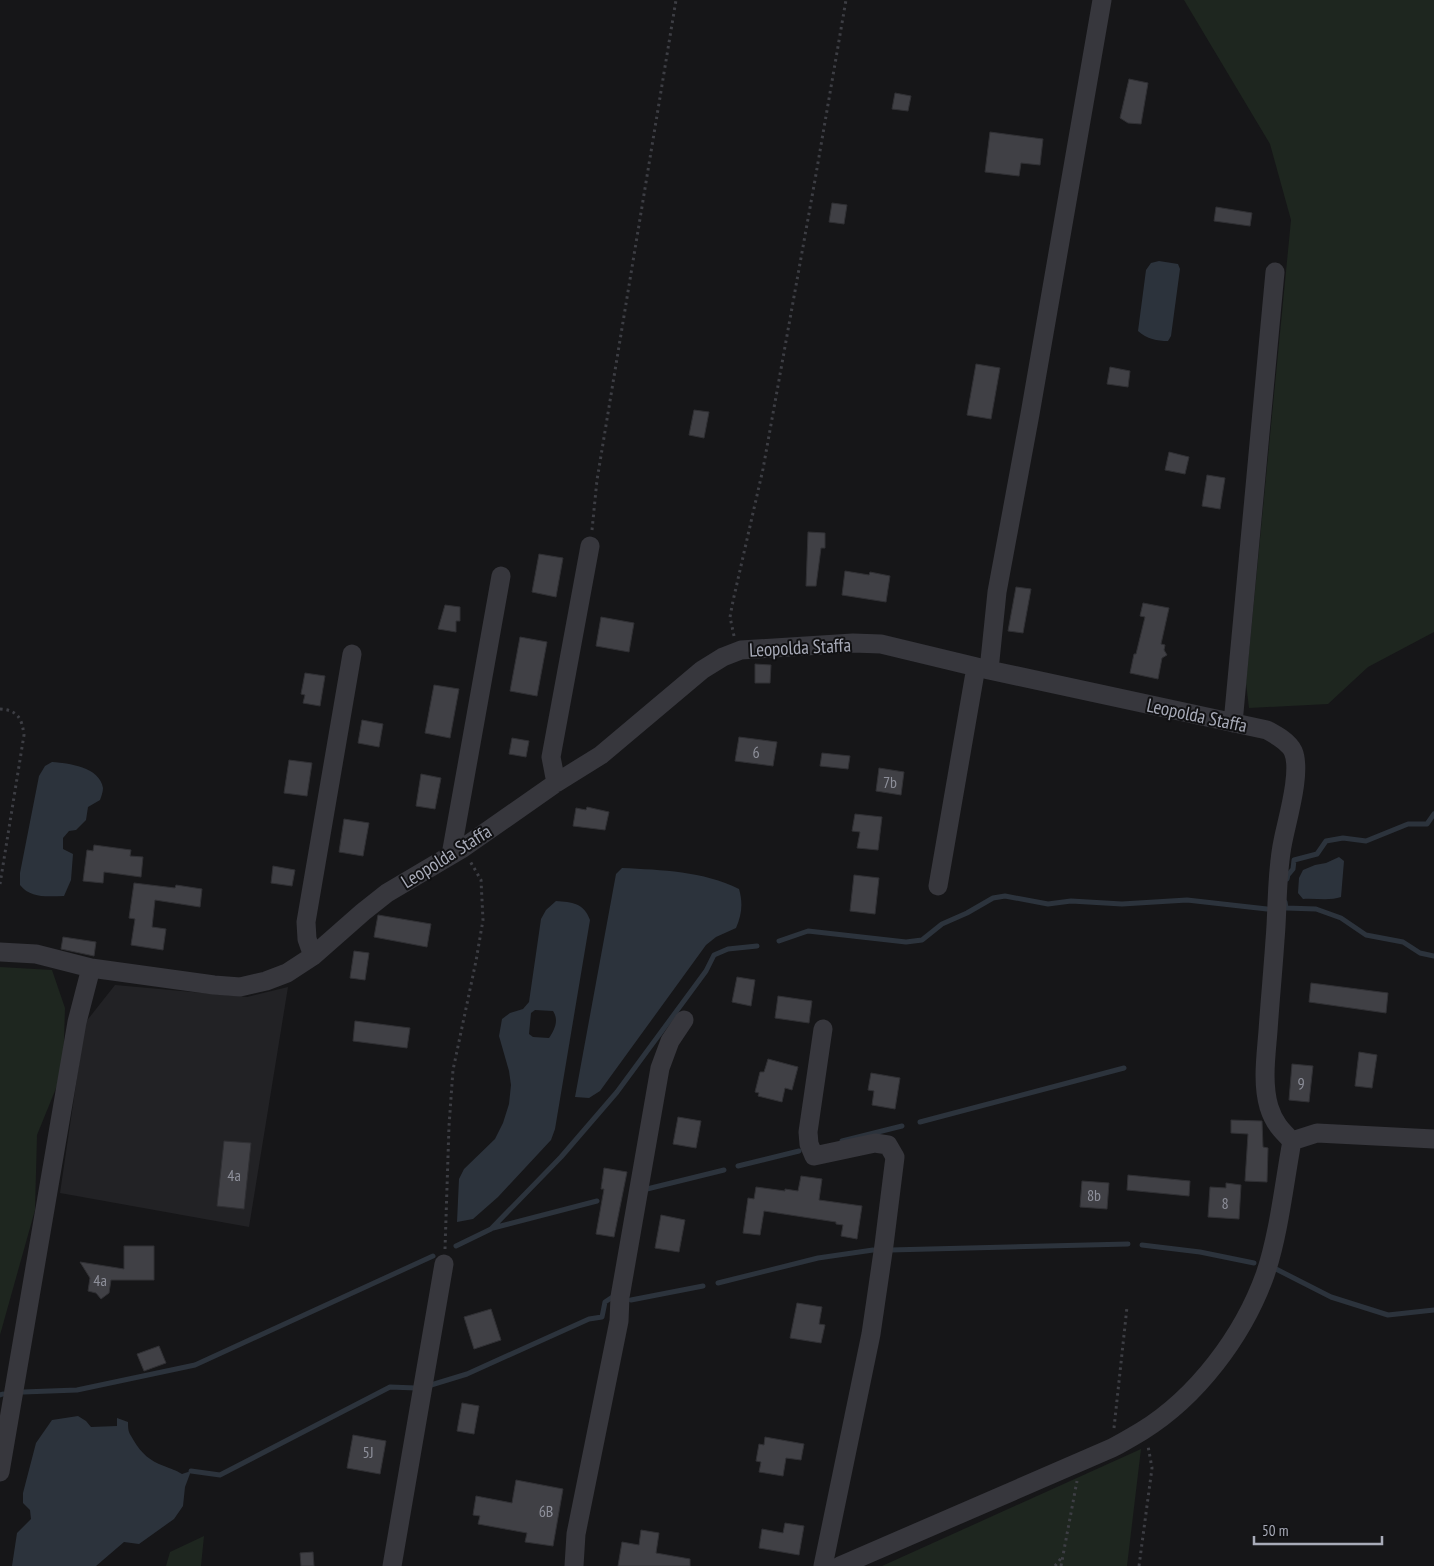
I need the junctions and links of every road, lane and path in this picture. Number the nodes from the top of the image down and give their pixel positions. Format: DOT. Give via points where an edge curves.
graph roads {
  1 [pos="676,0"];
  2 [pos="846,0"];
  3 [pos="1102,0"];
  4 [pos="1275,272"];
  5 [pos="590,546"];
  6 [pos="501,576"];
  7 [pos="741,650"];
  8 [pos="352,654"];
  9 [pos="982,668"];
  10 [pos="0,709"];
  11 [pos="1233,723"];
  12 [pos="556,784"];
  13 [pos="457,851"];
  14 [pos="0,884"];
  15 [pos="938,886"];
  16 [pos="0,952"];
  17 [pos="313,956"];
  18 [pos="91,968"];
  19 [pos="684,1020"];
  20 [pos="823,1029"];
  21 [pos="1434,1139"];
  22 [pos="1292,1141"];
  23 [pos="444,1264"];
  24 [pos="1127,1307"];
  25 [pos="1143,1431"];
  26 [pos="1112,1448"];
  27 [pos="1081,1461"];
  28 [pos="0,1472"];
  29 [pos="1063,1556"];
  30 [pos="392,1566"];
  31 [pos="574,1566"];
  32 [pos="823,1566"];
  33 [pos="840,1566"];
  34 [pos="1054,1566"];
  35 [pos="1061,1566"];
  36 [pos="1139,1566"];
  1 -- 5 [label="path" via="597,480"];
  2 -- 7 [label="path" via="763,469 732,601 732,632"];
  3 -- 9 [label="street"];
  4 -- 11 [label="street"];
  5 -- 12 [label="street" via="551,758"];
  6 -- 13 [label="street"];
  7 -- 9 [label="street, Leopolda Staffa" via="880,644"];
  7 -- 12 [label="street, Leopolda Staffa" via="702,670 601,755"];
  8 -- 17 [label="street" via="306,922"];
  9 -- 11 [label="street, Leopolda Staffa"];
  9 -- 15 [label="street"];
  10 -- 14 [label="path" via="17,714 24,735"];
  11 -- 22 [label="street, Leopolda Staffa" via="1267,730 1280,738 1293,752 1296,769 1278,872 1266,1064 1269,1107 1277,1126"];
  12 -- 13 [label="street, Leopolda Staffa"];
  13 -- 17 [label="street, Leopolda Staffa" via="387,893"];
  13 -- 23 [label="path" via="481,880 483,920 453,1070"];
  16 -- 18 [label="street, Leopolda Staffa" via="36,954"];
  17 -- 18 [label="street, Leopolda Staffa" via="287,973 240,987"];
  18 -- 28 [label="street" via="77,1022"];
  19 -- 31 [label="street" via="670,1041 660,1068 620,1297 619,1321 576,1534"];
  20 -- 32 [label="street" via="808,1132 814,1156 875,1142 888,1145 895,1157 871,1334"];
  21 -- 22 [label="street" via="1317,1133"];
  22 -- 25 [label="street" via="1276,1231 1265,1274 1250,1312 1226,1350 1200,1381 1169,1412"];
  23 -- 30 [label="street"];
  24 -- 26 [label="path"];
  25 -- 26 [label="street"];
  25 -- 36 [label="path" via="1152,1468"];
  26 -- 27 [label="street"];
  27 -- 29 [label="path"];
  27 -- 33 [label="street"];
  29 -- 34 [label="path"];
  29 -- 35 [label="path"];
}
